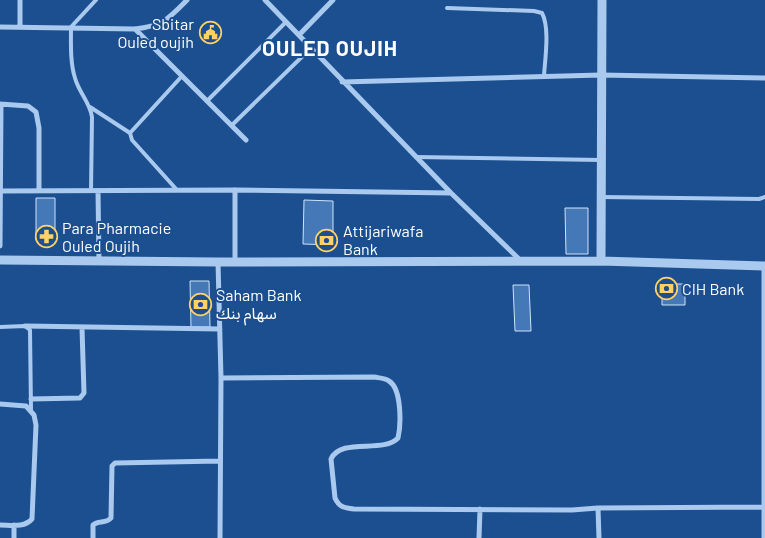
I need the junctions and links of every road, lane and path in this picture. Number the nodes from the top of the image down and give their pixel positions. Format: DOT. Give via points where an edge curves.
graph roads {
  1 [pos="20,0"];
  2 [pos="96,0"];
  3 [pos="187,0"];
  4 [pos="265,0"];
  5 [pos="333,0"];
  6 [pos="602,0"];
  7 [pos="447,8"];
  8 [pos="286,22"];
  9 [pos="0,27"];
  10 [pos="20,27"];
  11 [pos="70,27"];
  12 [pos="135,29"];
  13 [pos="299,35"];
  14 [pos="311,48"];
  15 [pos="601,75"];
  16 [pos="182,76"];
  17 [pos="544,76"];
  18 [pos="765,78"];
  19 [pos="342,82"];
  20 [pos="207,101"];
  21 [pos="0,104"];
  22 [pos="90,107"];
  23 [pos="232,125"];
  24 [pos="130,133"];
  25 [pos="246,140"];
  26 [pos="416,157"];
  27 [pos="601,160"];
  28 [pos="39,190"];
  29 [pos="178,190"];
  30 [pos="235,190"];
  31 [pos="0,191"];
  32 [pos="91,191"];
  33 [pos="98,191"];
  34 [pos="451,193"];
  35 [pos="601,197"];
  36 [pos="765,198"];
  37 [pos="0,246"];
  38 [pos="0,260"];
  39 [pos="99,261"];
  40 [pos="601,261"];
  41 [pos="218,262"];
  42 [pos="235,262"];
  43 [pos="521,262"];
  44 [pos="764,266"];
  45 [pos="24,326"];
  46 [pos="0,327"];
  47 [pos="82,328"];
  48 [pos="220,329"];
  49 [pos="221,378"];
  50 [pos="31,399"];
  51 [pos="0,404"];
  52 [pos="30,410"];
  53 [pos="220,461"];
  54 [pos="764,483"];
  55 [pos="764,507"];
  56 [pos="598,508"];
  57 [pos="480,509"];
  58 [pos="0,525"];
  59 [pos="14,525"];
  60 [pos="14,538"];
  61 [pos="93,538"];
  62 [pos="220,538"];
  63 [pos="479,538"];
  64 [pos="599,538"];
  65 [pos="764,538"];
  1 -- 10 [label="street"];
  2 -- 11 [label="lane"];
  3 -- 12 [label="street" via="164,21 152,27"];
  4 -- 8 [label="street"];
  5 -- 13 [label="street"];
  6 -- 15 [label="street"];
  7 -- 17 [label="lane" via="542,13 545,28"];
  8 -- 13 [label="street"];
  8 -- 20 [label="lane"];
  9 -- 10 [label="street"];
  10 -- 11 [label="street"];
  11 -- 12 [label="street"];
  11 -- 22 [label="lane" via="75,78"];
  12 -- 16 [label="street"];
  13 -- 14 [label="street"];
  14 -- 19 [label="street"];
  14 -- 23 [label="lane"];
  15 -- 17 [label="street"];
  15 -- 18 [label="street"];
  15 -- 27 [label="street"];
  16 -- 20 [label="street"];
  16 -- 24 [label="lane"];
  17 -- 19 [label="street"];
  19 -- 26 [label="street"];
  20 -- 23 [label="street"];
  21 -- 28 [label="street" via="28,106 36,112"];
  21 -- 31 [label="street"];
  22 -- 24 [label="lane"];
  22 -- 32 [label="lane"];
  23 -- 25 [label="street"];
  24 -- 29 [label="lane" via="132,140"];
  26 -- 27 [label="lane"];
  26 -- 34 [label="street"];
  27 -- 35 [label="street"];
  28 -- 31 [label="street"];
  28 -- 32 [label="street"];
  29 -- 30 [label="street"];
  29 -- 33 [label="street"];
  30 -- 34 [label="street"];
  30 -- 42 [label="street"];
  31 -- 37 [label="street"];
  32 -- 33 [label="street"];
  33 -- 39 [label="street"];
  34 -- 43 [label="street"];
  35 -- 36 [label="lane"];
  35 -- 40 [label="street"];
  38 -- 39 [label="street"];
  39 -- 41 [label="street"];
  40 -- 43 [label="street"];
  40 -- 44 [label="street"];
  41 -- 42 [label="street"];
  41 -- 48 [label="street"];
  42 -- 43 [label="street"];
  44 -- 54 [label="street"];
  45 -- 46 [label="lane"];
  45 -- 47 [label="street"];
  45 -- 50 [label="lane" via="30,330 31,337"];
  47 -- 48 [label="street"];
  47 -- 50 [label="street" via="84,392 80,398"];
  48 -- 49 [label="street"];
  49 -- 53 [label="street"];
  49 -- 57 [label="street" via="374,378 390,381 399,398 398,438 390,444 341,450 334,454 331,459 338,504 346,508"];
  50 -- 52 [label="lane"];
  51 -- 52 [label="street" via="18,404"];
  52 -- 59 [label="street" via="36,425 32,519 26,524"];
  53 -- 61 [label="street" via="115,463 112,466 111,518 95,523"];
  53 -- 62 [label="street"];
  54 -- 55 [label="street"];
  55 -- 56 [label="street"];
  55 -- 65 [label="street"];
  56 -- 57 [label="street"];
  56 -- 64 [label="street"];
  57 -- 63 [label="street"];
  58 -- 59 [label="street"];
  59 -- 60 [label="street"];
}
